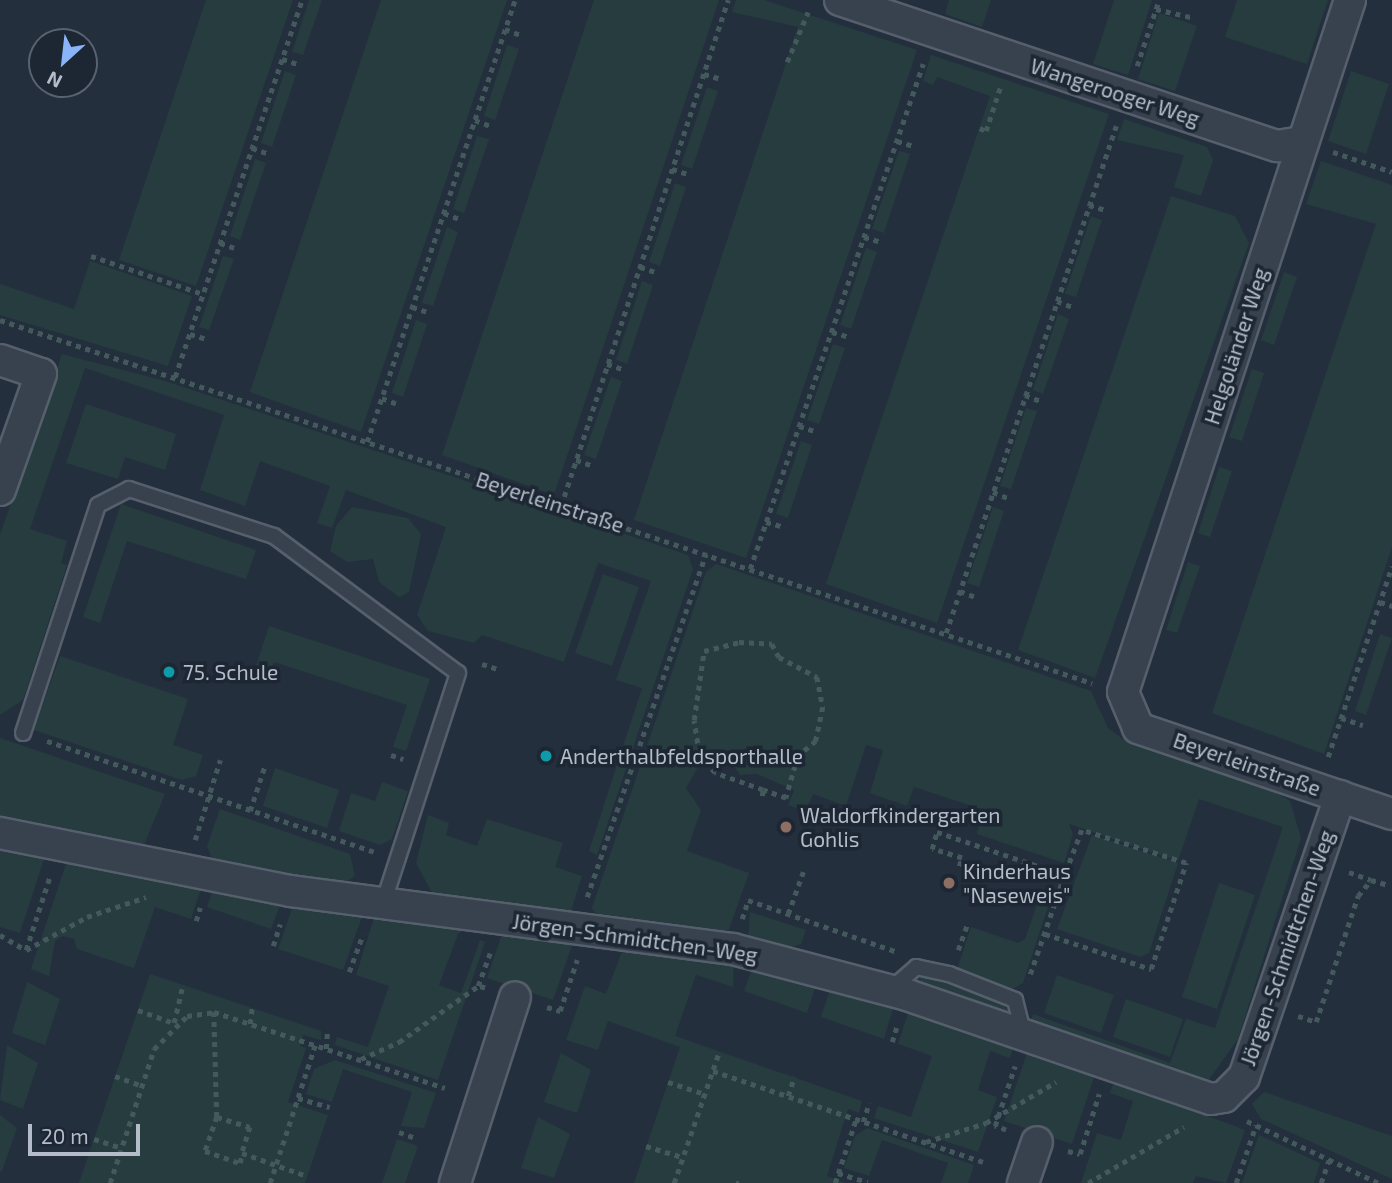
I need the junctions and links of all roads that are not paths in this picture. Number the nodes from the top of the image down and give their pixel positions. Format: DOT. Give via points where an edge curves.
graph roads {
  1 [pos="840,0"];
  2 [pos="1350,0"];
  3 [pos="1302,142"];
  4 [pos="0,360"];
  5 [pos="0,490"];
  6 [pos="1112,689"];
  7 [pos="23,733"];
  8 [pos="1340,796"];
  9 [pos="1392,814"];
  10 [pos="0,833"];
  11 [pos="383,904"];
  12 [pos="890,990"];
  13 [pos="515,997"];
  14 [pos="1022,1023"];
  15 [pos="1037,1142"];
  16 [pos="455,1183"];
  17 [pos="1023,1183"];
  1 -- 3 [label="street, Wangerooger Weg" via="1278,146"];
  2 -- 3 [label="street, Helgoländer Weg"];
  3 -- 6 [label="street, Helgoländer Weg"];
  4 -- 5 [label="street" via="41,374"];
  6 -- 8 [label="street, Beyerleinstraße" via="1138,728"];
  7 -- 11 [label="lane" via="98,505 129,489 274,536 458,673"];
  8 -- 9 [label="street, Beyerleinstraße"];
  8 -- 14 [label="street, Jörgen-Schmidtchen-Weg" via="1235,1088 1211,1099 1108,1067"];
  10 -- 11 [label="street, Jörgen-Schmidtchen-Weg" via="184,872"];
  11 -- 12 [label="street, Jörgen-Schmidtchen-Weg" via="733,949"];
  12 -- 14 [label="street, Jörgen-Schmidtchen-Weg"];
  12 -- 14 [label="lane" via="916,967 1004,994"];
  13 -- 16 [label="street"];
  15 -- 17 [label="street"];
}
